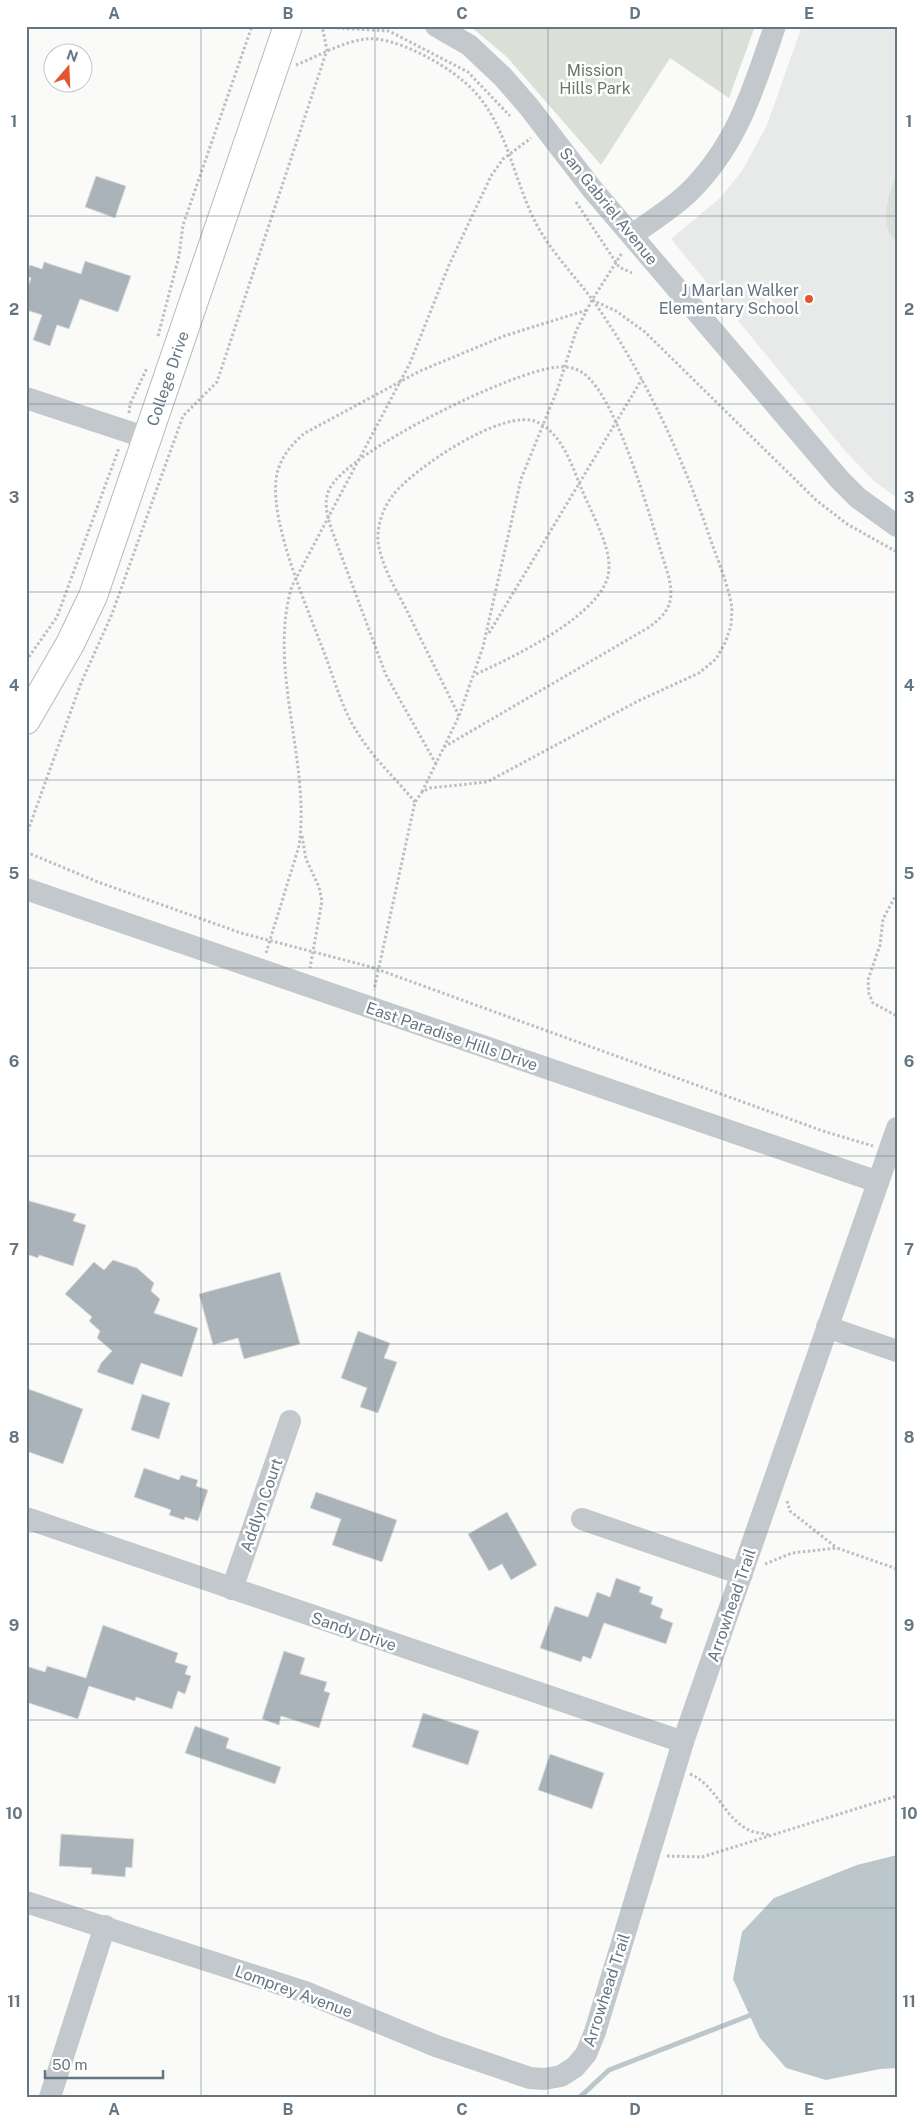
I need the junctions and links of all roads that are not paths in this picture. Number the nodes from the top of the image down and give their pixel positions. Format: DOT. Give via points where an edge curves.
graph roads {
  1 [pos="288,26"];
  2 [pos="436,26"];
  3 [pos="775,26"];
  4 [pos="632,235"];
  5 [pos="26,398"];
  6 [pos="137,435"];
  7 [pos="897,526"];
  8 [pos="26,720"];
  9 [pos="26,889"];
  10 [pos="897,1128"];
  11 [pos="878,1182"];
  12 [pos="827,1327"];
  13 [pos="897,1351"];
  14 [pos="290,1421"];
  15 [pos="26,1518"];
  16 [pos="582,1518"];
  17 [pos="742,1574"];
  18 [pos="232,1588"];
  19 [pos="683,1742"];
  20 [pos="26,1902"];
  21 [pos="105,1926"];
  22 [pos="561,2076"];
  23 [pos="50,2097"];
  1 -- 6 [label="main road, College Drive"];
  2 -- 4 [label="street, San Gabriel Avenue" via="453,34 487,60 534,136 592,189"];
  3 -- 4 [label="street" via="748,106 722,154 686,195"];
  4 -- 7 [label="street, San Gabriel Avenue" via="840,480 858,498"];
  5 -- 6 [label="street"];
  6 -- 8 [label="main road, College Drive" via="85,613"];
  9 -- 11 [label="street, East Paradise Hills Drive"];
  10 -- 11 [label="street, Arrowhead Trail"];
  11 -- 12 [label="street, Arrowhead Trail"];
  12 -- 13 [label="street"];
  12 -- 17 [label="street, Arrowhead Trail"];
  14 -- 18 [label="street, Addlyn Court"];
  15 -- 18 [label="street, Sandy Drive"];
  16 -- 17 [label="street"];
  17 -- 19 [label="street, Arrowhead Trail"];
  18 -- 19 [label="street, Sandy Drive"];
  19 -- 22 [label="street, Arrowhead Trail" via="595,2032 586,2054"];
  20 -- 21 [label="street, Lomprey Avenue"];
  21 -- 22 [label="street, Lomprey Avenue" via="304,1992 388,2028 516,2074 544,2079"];
  21 -- 23 [label="street"];
}
